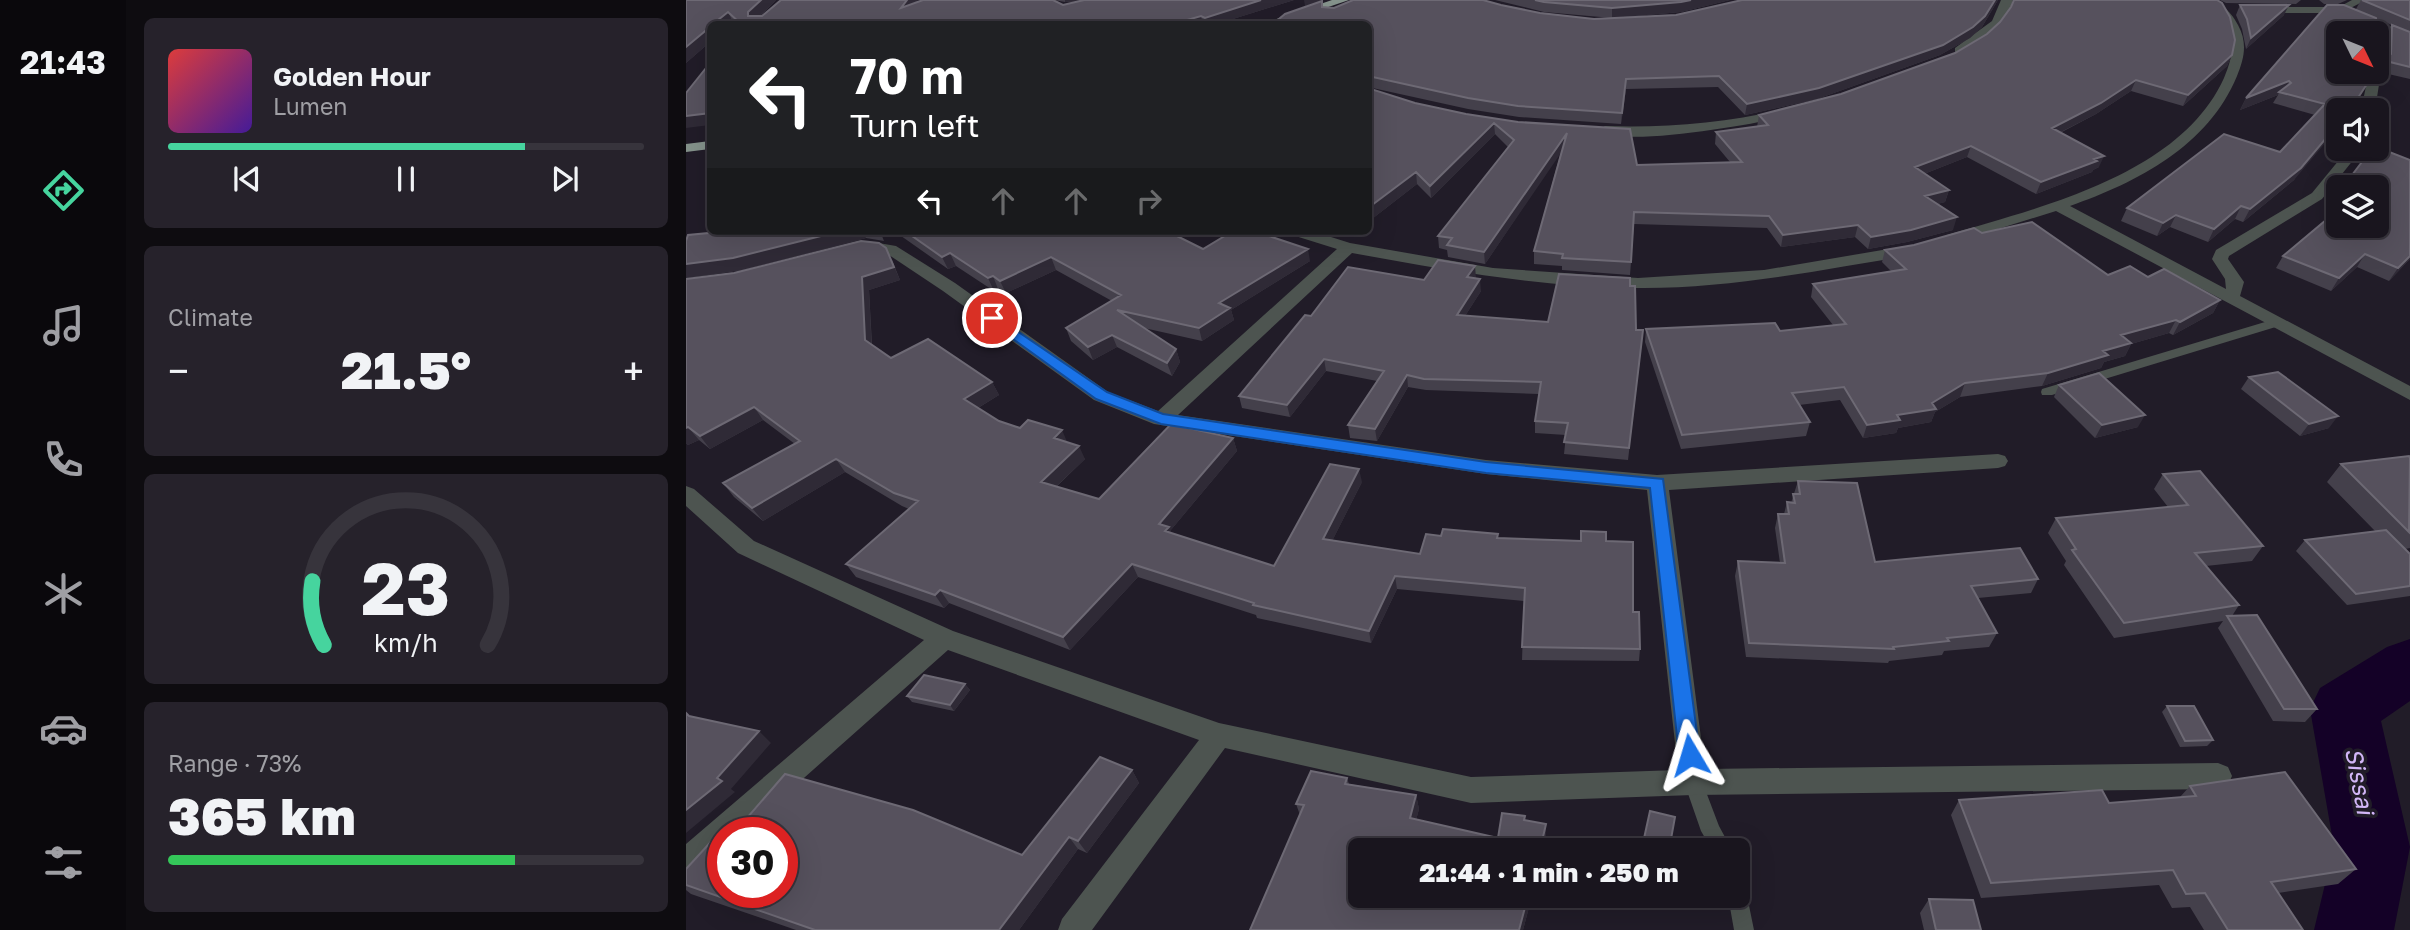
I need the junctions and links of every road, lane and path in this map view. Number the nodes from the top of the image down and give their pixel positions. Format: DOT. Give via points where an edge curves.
graph roads {
  1 [pos="1343,0"];
  2 [pos="2007,0"];
  3 [pos="2207,0"];
  4 [pos="2360,0"];
  5 [pos="1358,4"];
  6 [pos="2235,9"];
  7 [pos="2341,10"];
  8 [pos="1277,21"];
  9 [pos="1310,21"];
  10 [pos="2360,21"];
  11 [pos="2389,34"];
  12 [pos="2410,38"];
  13 [pos="1951,55"];
  14 [pos="1804,108"];
  15 [pos="1589,129"];
  16 [pos="707,137"];
  17 [pos="686,139"];
  18 [pos="707,145"];
  19 [pos="686,148"];
  20 [pos="2345,161"];
  21 [pos="2059,207"];
  22 [pos="1308,235"];
  23 [pos="1348,247"];
  24 [pos="846,251"];
  25 [pos="2230,299"];
  26 [pos="2275,323"];
  27 [pos="2047,392"];
  28 [pos="2410,394"];
  29 [pos="1161,419"];
  30 [pos="1998,461"];
  31 [pos="1657,483"];
  32 [pos="686,494"];
  33 [pos="944,638"];
  34 [pos="1219,735"];
  35 [pos="2218,776"];
  36 [pos="1693,782"];
  37 [pos="1715,838"];
  38 [pos="686,863"];
  39 [pos="1740,908"];
  40 [pos="1073,930"];
  41 [pos="1744,930"];
  1 -- 8 [label="highway"];
  2 -- 13 [label="street" via="2006,10 1981,39"];
  3 -- 6 [label="street"];
  4 -- 7 [label="street"];
  5 -- 9 [label="highway"];
  6 -- 7 [label="street"];
  6 -- 21 [label="street" via="2239,51 2231,86 2196,129 2151,166"];
  7 -- 10 [label="street"];
  11 -- 12 [label="street"];
  14 -- 15 [label="street" via="1753,121 1651,133"];
  16 -- 17 [label="highway"];
  18 -- 19 [label="highway"];
  20 -- 25 [label="street" via="2317,196 2222,253 2224,268 2236,281"];
  21 -- 23 [label="street" via="1929,245 1763,275 1638,283 1493,274"];
  21 -- 25 [label="street"];
  22 -- 23 [label="street"];
  23 -- 29 [label="street"];
  24 -- 29 [label="street" via="867,246 890,249 1101,396"];
  25 -- 26 [label="street"];
  26 -- 27 [label="lane"];
  26 -- 28 [label="street"];
  29 -- 31 [label="street" via="1486,467"];
  30 -- 31 [label="street"];
  31 -- 36 [label="street"];
  32 -- 33 [label="street" via="746,547"];
  33 -- 34 [label="street"];
  33 -- 38 [label="street"];
  34 -- 36 [label="street" via="1471,790"];
  34 -- 40 [label="street"];
  35 -- 36 [label="street"];
  36 -- 37 [label="lane"];
  39 -- 41 [label="lane"];
}
